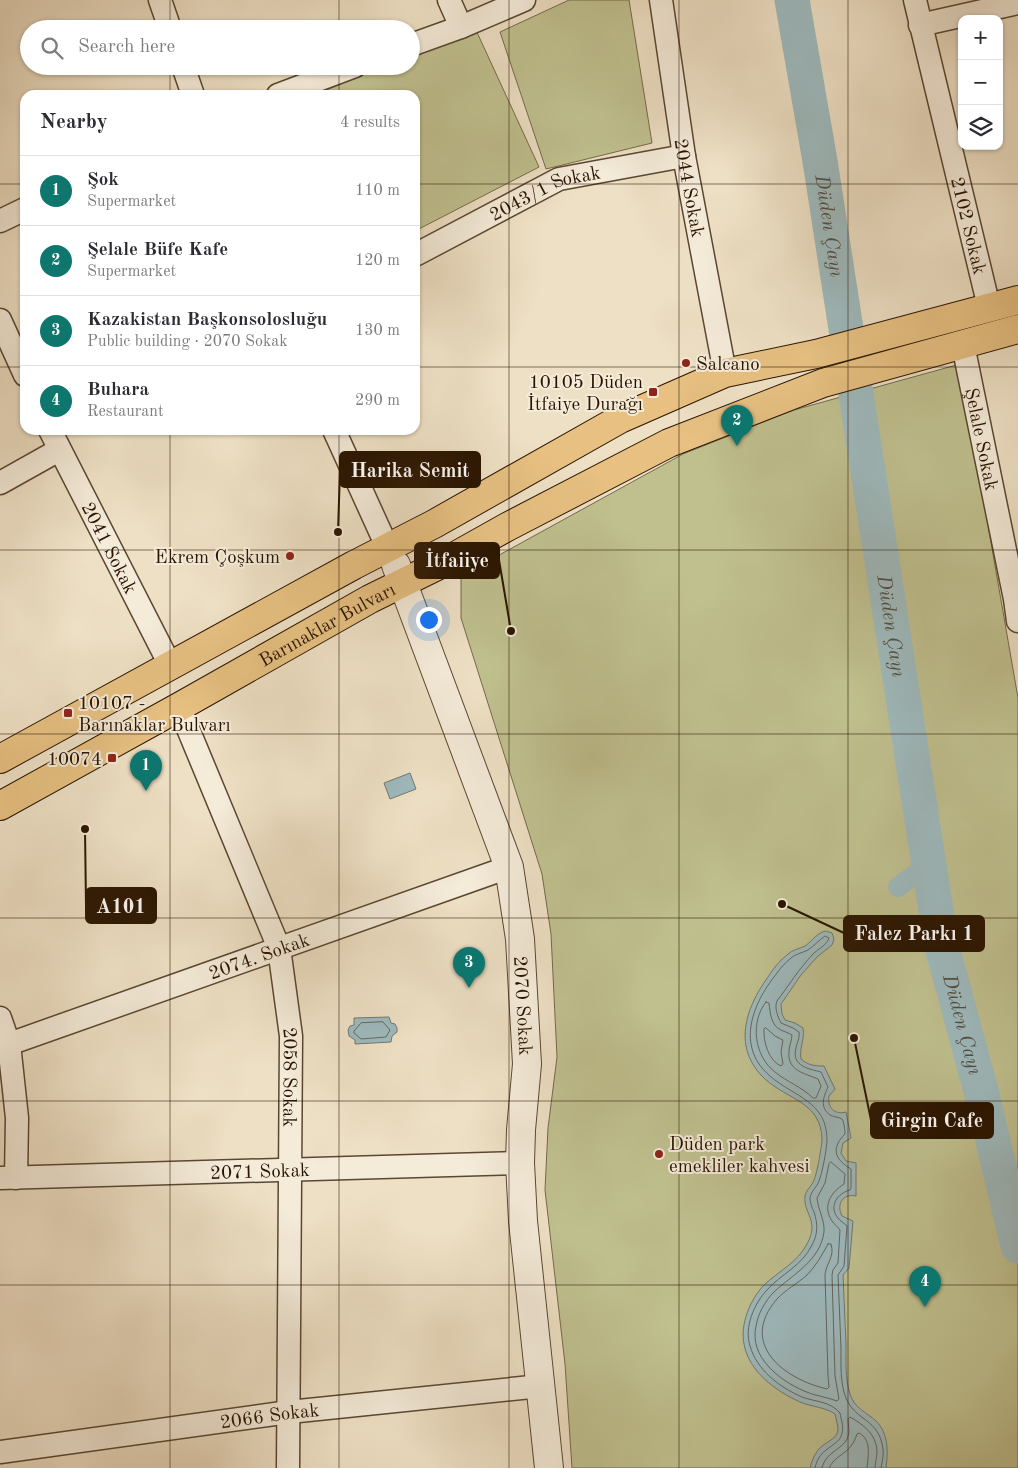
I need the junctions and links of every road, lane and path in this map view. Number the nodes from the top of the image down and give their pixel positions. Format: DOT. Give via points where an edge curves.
graph roads {
  1 [pos="160,0"];
  2 [pos="449,0"];
  3 [pos="524,0"];
  4 [pos="662,0"];
  5 [pos="914,0"];
  6 [pos="1018,2"];
  7 [pos="167,20"];
  8 [pos="920,25"];
  9 [pos="461,27"];
  10 [pos="420,42"];
  11 [pos="186,75"];
  12 [pos="331,75"];
  13 [pos="190,90"];
  14 [pos="291,90"];
  15 [pos="684,156"];
  16 [pos="20,211"];
  17 [pos="0,221"];
  18 [pos="420,252"];
  19 [pos="1018,300"];
  20 [pos="989,307"];
  21 [pos="0,320"];
  22 [pos="1018,329"];
  23 [pos="963,346"];
  24 [pos="20,364"];
  25 [pos="725,373"];
  26 [pos="336,435"];
  27 [pos="55,440"];
  28 [pos="0,483"];
  29 [pos="395,565"];
  30 [pos="1017,606"];
  31 [pos="170,665"];
  32 [pos="179,707"];
  33 [pos="0,759"];
  34 [pos="0,806"];
  35 [pos="509,867"];
  36 [pos="279,948"];
  37 [pos="0,1018"];
  38 [pos="9,1044"];
  39 [pos="520,1163"];
  40 [pos="291,1170"];
  41 [pos="8,1178"];
  42 [pos="541,1386"];
  43 [pos="288,1412"];
  44 [pos="0,1452"];
  45 [pos="288,1468"];
  46 [pos="549,1468"];
  1 -- 7 [label="street"];
  2 -- 9 [label="street"];
  3 -- 9 [label="street"];
  4 -- 15 [label="street, 2044 Sokak"];
  5 -- 8 [label="street, 2102 Sokak"];
  6 -- 8 [label="street"];
  8 -- 20 [label="street, 2102 Sokak"];
  9 -- 10 [label="street"];
  11 -- 13 [label="street"];
  12 -- 14 [label="street"];
  15 -- 18 [label="street, 2043/1 Sokak" via="559,180"];
  15 -- 25 [label="street, 2044 Sokak"];
  16 -- 17 [label="street"];
  19 -- 20 [label="main road"];
  20 -- 25 [label="main road, Barınaklar Bulvarı" via="816,354"];
  21 -- 24 [label="street"];
  22 -- 23 [label="main road, Barınaklar Bulvarı"];
  23 -- 29 [label="main road, Barınaklar Bulvarı" via="823,383 669,443 441,564"];
  23 -- 30 [label="street, Şelale Sokak"];
  25 -- 29 [label="main road, Barınaklar Bulvarı" via="620,419 434,524"];
  26 -- 29 [label="street"];
  27 -- 28 [label="street"];
  27 -- 31 [label="street, 2041 Sokak"];
  29 -- 31 [label="main road, Barınaklar Bulvarı"];
  29 -- 32 [label="main road, Barınaklar Bulvarı" via="370,599"];
  29 -- 35 [label="street, 2070 Sokak"];
  31 -- 33 [label="main road, Barınaklar Bulvarı"];
  32 -- 34 [label="main road, Barınaklar Bulvarı"];
  32 -- 36 [label="street, 2058 Sokak"];
  35 -- 36 [label="street, 2074. Sokak"];
  35 -- 39 [label="street, 2070 Sokak" via="520,940 527,1064"];
  36 -- 38 [label="street, 2074. Sokak"];
  36 -- 40 [label="street, 2058 Sokak" via="291,1036"];
  37 -- 38 [label="street"];
  38 -- 41 [label="street" via="17,1118"];
  39 -- 40 [label="street, 2071 Sokak"];
  39 -- 42 [label="street, 2070 Sokak"];
  40 -- 41 [label="street, 2071 Sokak"];
  40 -- 43 [label="street, 2058 Sokak"];
  42 -- 43 [label="street, 2066 Sokak"];
  42 -- 46 [label="street, 2070 Sokak"];
  43 -- 44 [label="street, 2066 Sokak"];
  43 -- 45 [label="street, 2058 Sokak"];
}
